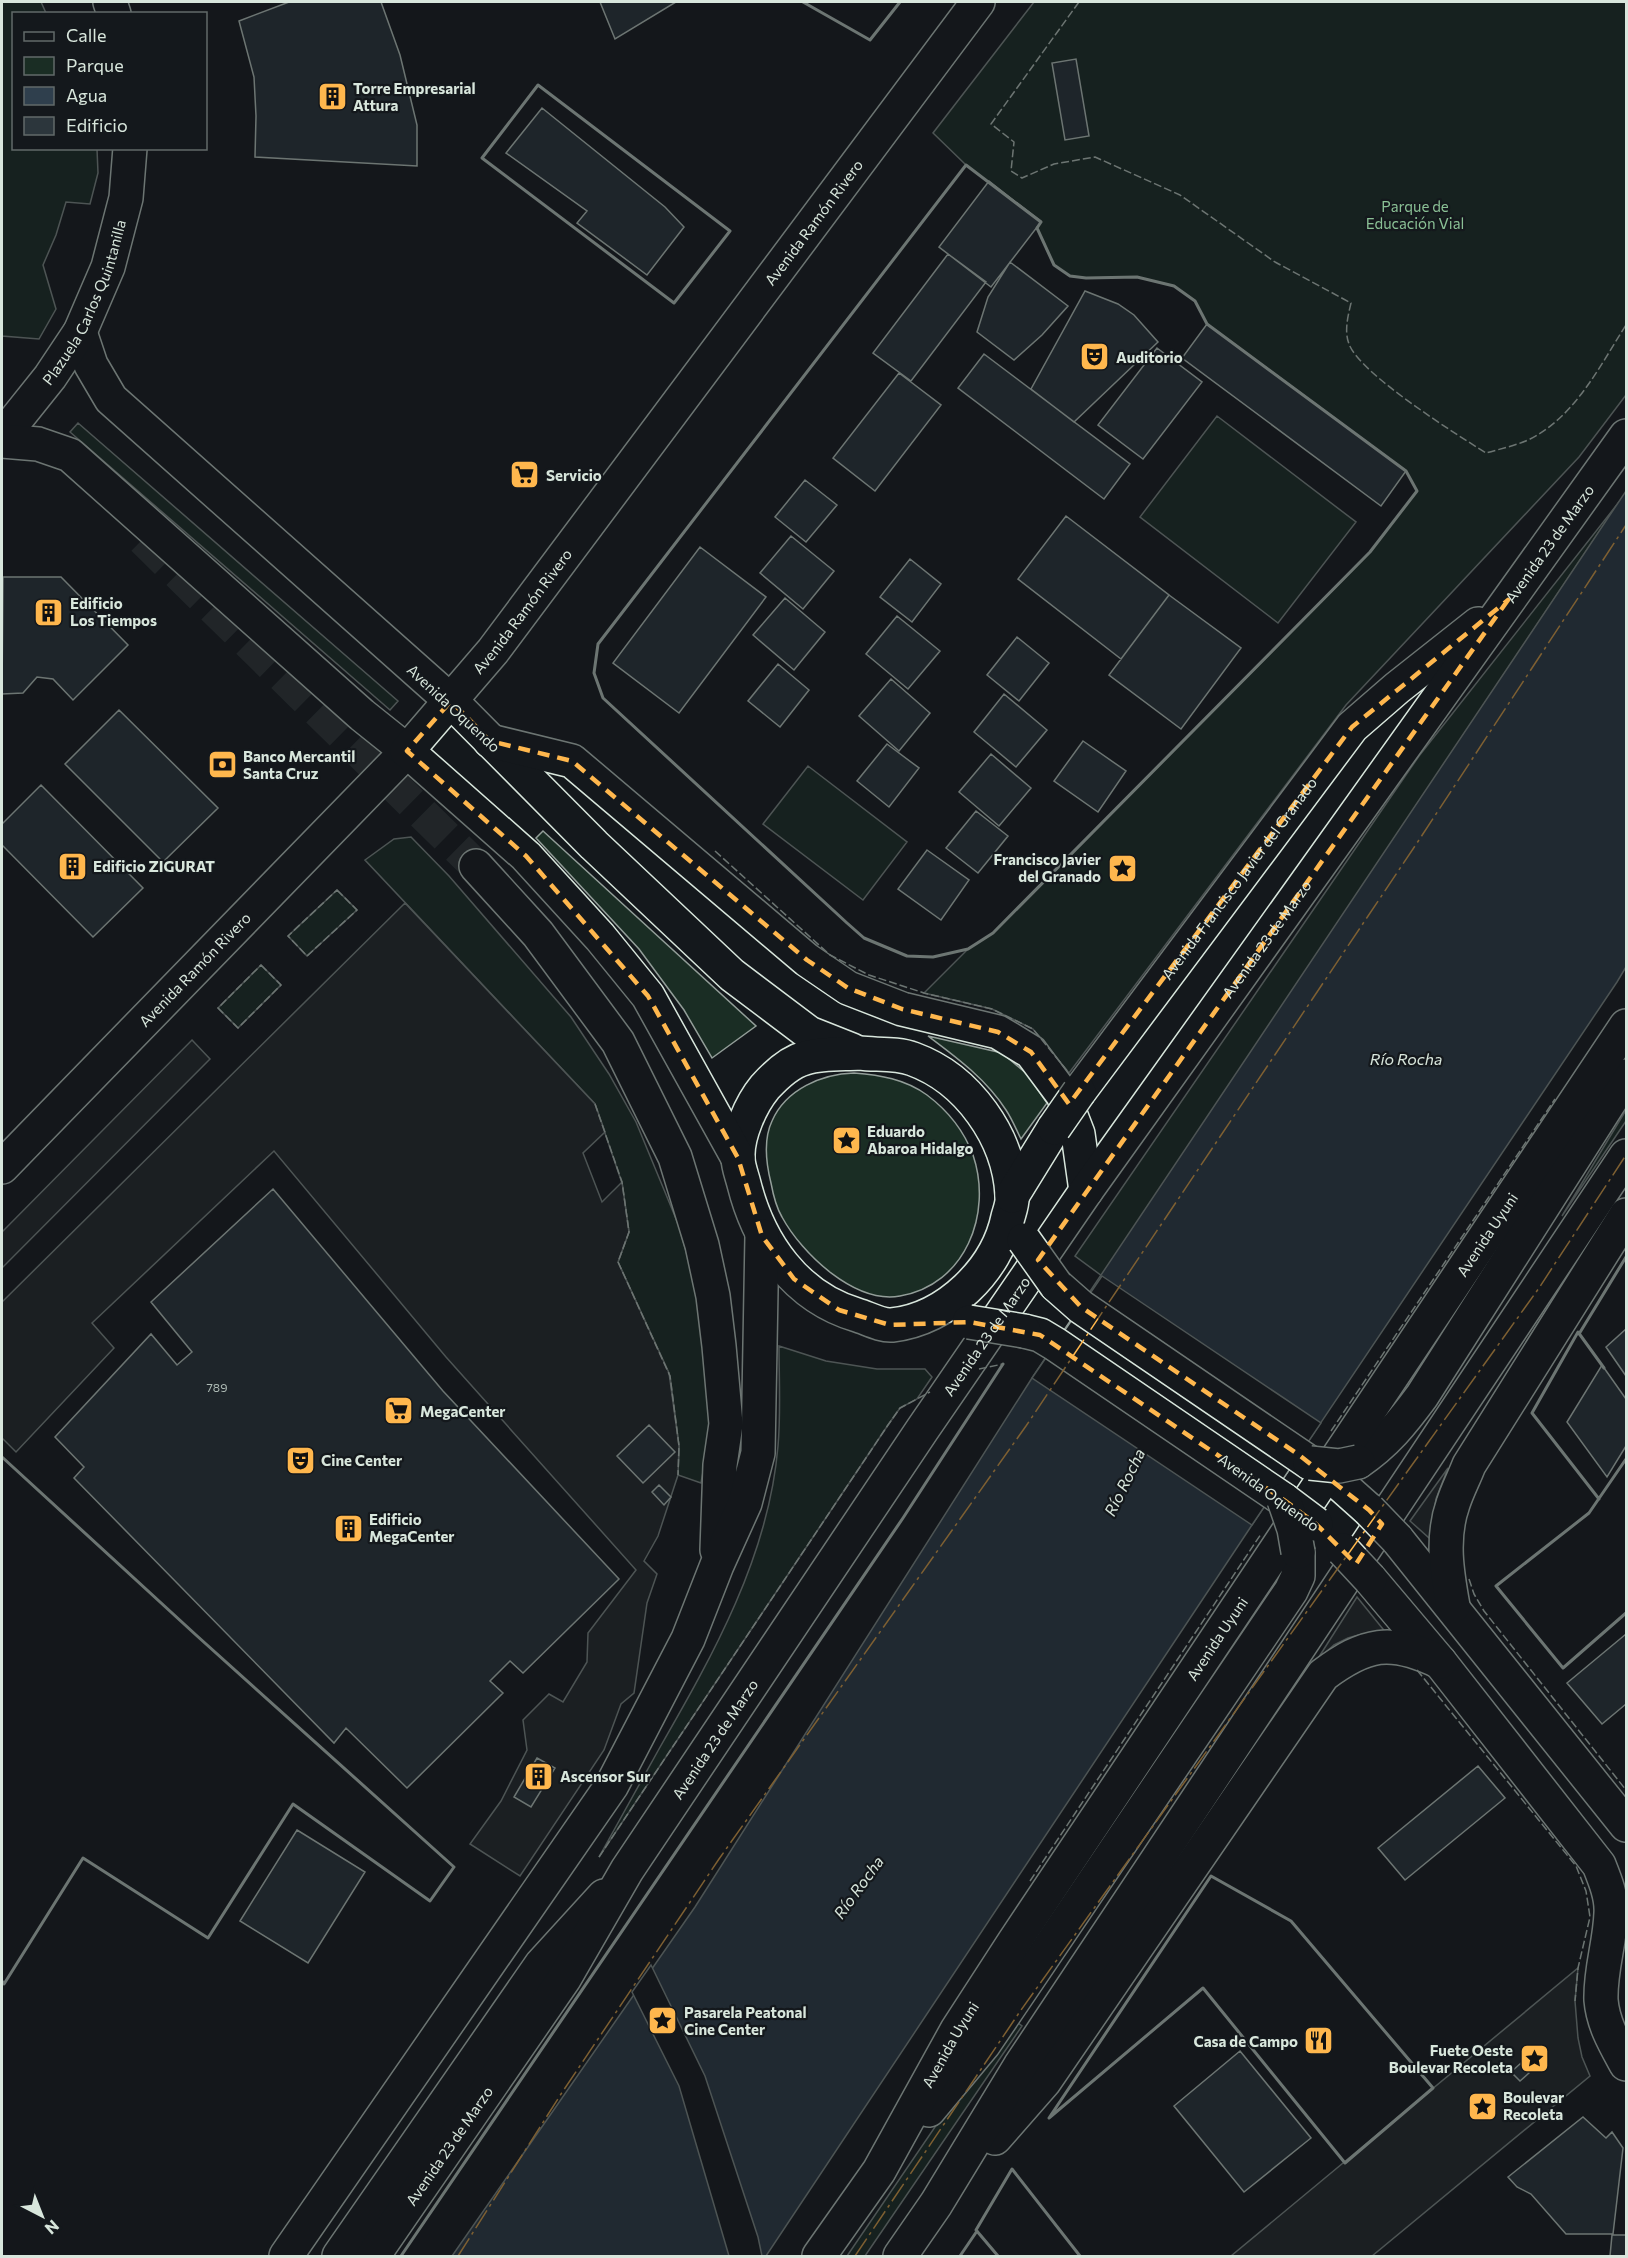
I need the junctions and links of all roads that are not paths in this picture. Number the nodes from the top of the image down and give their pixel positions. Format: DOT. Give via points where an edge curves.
graph roads {
  1 [pos="978,2"];
  2 [pos="130,150"];
  3 [pos="80,332"];
  4 [pos="1626,436"];
  5 [pos="2,439"];
  6 [pos="1508,600"];
  7 [pos="451,701"];
  8 [pos="490,741"];
  9 [pos="407,751"];
  10 [pos="476,866"];
  11 [pos="1626,1026"];
  12 [pos="859,1053"];
  13 [pos="1626,1076"];
  14 [pos="1626,1156"];
  15 [pos="738,1158"];
  16 [pos="2,1167"];
  17 [pos="1086,1191"];
  18 [pos="1012,1196"];
  19 [pos="1626,1215"];
  20 [pos="762,1236"];
  21 [pos="890,1325"];
  22 [pos="1304,1459"];
  23 [pos="1279,1497"];
  24 [pos="717,1565"];
  25 [pos="1453,1606"];
  26 [pos="1440,1662"];
  27 [pos="1626,1825"];
  28 [pos="627,1870"];
  29 [pos="1626,2064"];
  30 [pos="879,2171"];
  31 [pos="936,2205"];
  32 [pos="286,2256"];
  33 [pos="339,2256"];
  34 [pos="374,2256"];
  35 [pos="819,2256"];
  36 [pos="900,2256"];
  1 -- 7 [label="main road, Avenida Ramón Rivero" via="493,651"];
  2 -- 3 [label="main road, Plazuela Carlos Quintanilla" via="126,198 108,267"];
  3 -- 5 [label="main road, Plazuela Carlos Quintanilla" via="51,377"];
  3 -- 7 [label="main road, Avenida Oquendo" via="91,365 111,399"];
  4 -- 6 [label="main road, Avenida 23 de Marzo"];
  5 -- 9 [label="main road" via="38,444 70,455"];
  6 -- 17 [label="main road, Avenida 23 de Marzo"];
  6 -- 18 [label="main road, Avenida Francisco Javier del Granado, bridge" via="1352,727 1079,1092"];
  7 -- 8 [label="main road, Avenida Oquendo"];
  7 -- 9 [label="main road, Avenida Ramón Rivero"];
  8 -- 12 [label="main road, Avenida Oquendo" via="732,975 809,1033"];
  8 -- 17 [label="main road" via="572,761 807,960 848,988 902,1009 998,1032 1031,1052 1063,1095 1078,1134"];
  9 -- 15 [label="main road" via="526,856 614,954 648,996"];
  9 -- 16 [label="main road, Avenida Ramón Rivero"];
  10 -- 24 [label="main road" via="538,934 618,1042 675,1157 702,1245 719,1346 726,1424 720,1465"];
  11 -- 30 [label="main road, Avenida Uyuni" via="963,2020"];
  12 -- 15 [label="main road" via="803,1058 776,1075 754,1100"];
  12 -- 18 [label="main road" via="912,1059 952,1081 983,1113 1004,1152"];
  13 -- 22 [label="main road, bridge" via="1398,1428 1358,1462 1339,1466"];
  14 -- 31 [label="main road" via="1020,2066"];
  15 -- 20 [label="main road"];
  17 -- 28 [label="main road, Avenida 23 de Marzo"];
  18 -- 21 [label="main road" via="1005,1234 987,1267 960,1295 927,1315"];
  18 -- 22 [label="main road, bridge" via="1024,1240 1056,1285 1081,1307"];
  19 -- 25 [label="main road" via="1469,1465 1452,1506 1445,1545"];
  20 -- 21 [label="main road" via="794,1279 838,1310"];
  20 -- 24 [label="main road" via="758,1453 745,1503"];
  21 -- 23 [label="main road, Avenida Oquendo, bridge" via="969,1323 1040,1335"];
  22 -- 25 [label="main road, bridge" via="1369,1510"];
  23 -- 26 [label="main road, Avenida Oquendo, bridge" via="1343,1550"];
  23 -- 30 [label="main road, bridge" via="1294,1529 1299,1564 1291,1591 984,2044"];
  24 -- 32 [label="main road" via="688,1640 612,1785"];
  25 -- 27 [label="main road"];
  26 -- 29 [label="main road, Avenida Oquendo" via="1599,1865 1608,1888 1611,1912 1601,2002 1609,2034"];
  26 -- 31 [label="main road" via="1417,1651 1388,1646 1348,1656 1323,1675 1044,2082"];
  28 -- 33 [label="main road" via="541,1965"];
  28 -- 34 [label="main road, Avenida 23 de Marzo" via="564,1979"];
  30 -- 35 [label="main road, Avenida Uyuni"];
  31 -- 36 [label="main road"];
}
